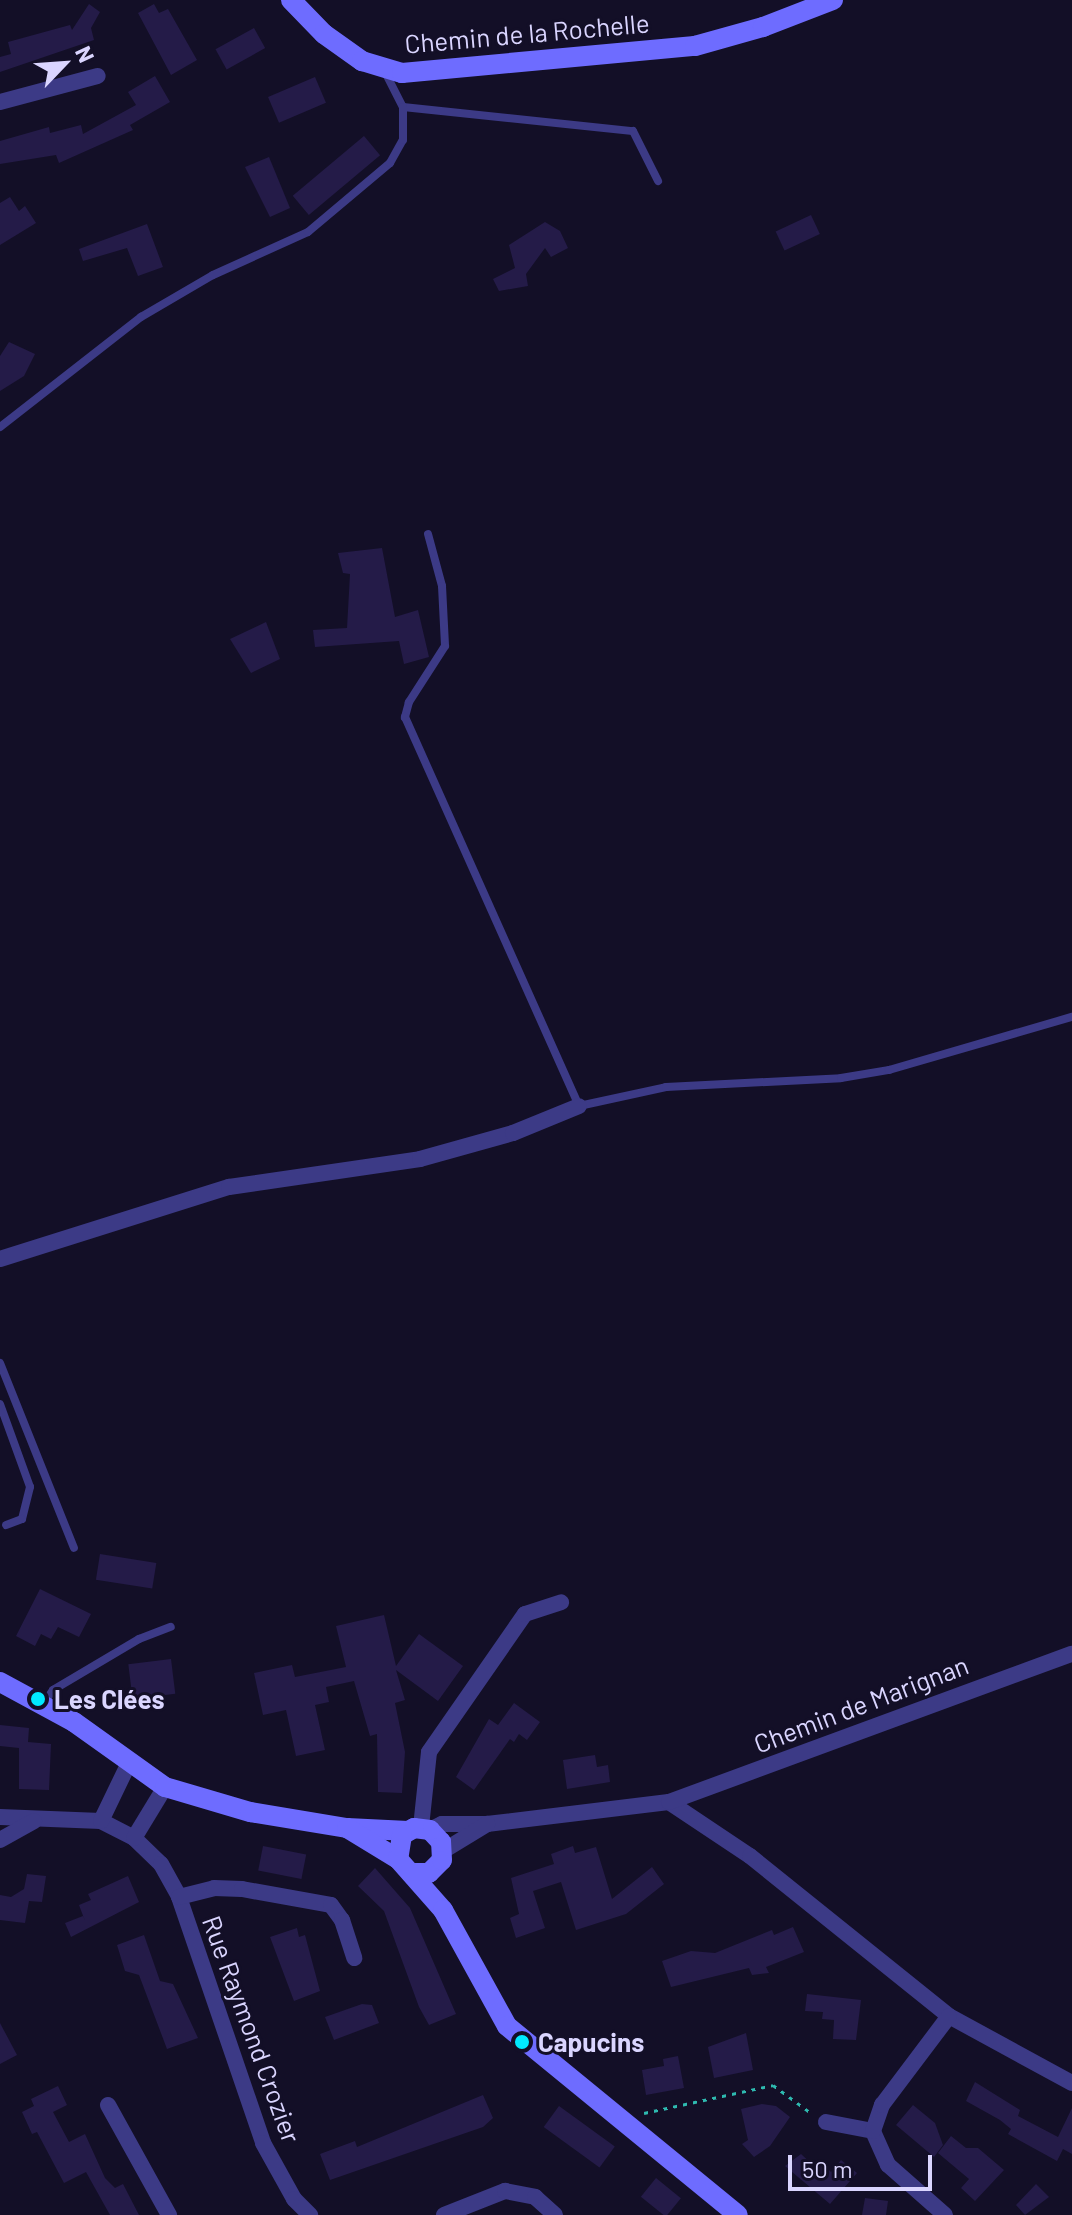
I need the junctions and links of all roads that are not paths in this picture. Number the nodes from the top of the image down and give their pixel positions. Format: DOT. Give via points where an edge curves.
graph roads {
  1 [pos="291,0"];
  2 [pos="833,0"];
  3 [pos="384,67"];
  4 [pos="98,76"];
  5 [pos="0,102"];
  6 [pos="403,107"];
  7 [pos="658,181"];
  8 [pos="0,427"];
  9 [pos="428,534"];
  10 [pos="1072,1017"];
  11 [pos="579,1106"];
  12 [pos="0,1259"];
  13 [pos="0,1363"];
  14 [pos="0,1404"];
  15 [pos="6,1525"];
  16 [pos="74,1548"];
  17 [pos="561,1602"];
  18 [pos="171,1627"];
  19 [pos="1072,1654"];
  20 [pos="0,1682"];
  21 [pos="44,1703"];
  22 [pos="128,1765"];
  23 [pos="165,1787"];
  24 [pos="669,1802"];
  25 [pos="0,1817"];
  26 [pos="36,1820"];
  27 [pos="101,1821"];
  28 [pos="487,1824"];
  29 [pos="347,1828"];
  30 [pos="420,1829"];
  31 [pos="134,1838"];
  32 [pos="0,1840"];
  33 [pos="440,1859"];
  34 [pos="404,1866"];
  35 [pos="179,1897"];
  36 [pos="443,1910"];
  37 [pos="354,1958"];
  38 [pos="949,2016"];
  39 [pos="1072,2083"];
  40 [pos="108,2105"];
  41 [pos="826,2122"];
  42 [pos="873,2131"];
  43 [pos="169,2215"];
  44 [pos="310,2215"];
  45 [pos="444,2215"];
  46 [pos="555,2215"];
  47 [pos="738,2215"];
  48 [pos="945,2215"];
  1 -- 3 [label="street, Chemin de la Rochelle" via="337,43 362,61"];
  2 -- 3 [label="street, Chemin de la Rochelle" via="695,46 402,73"];
  3 -- 6 [label="lane"];
  4 -- 5 [label="street"];
  6 -- 7 [label="lane" via="633,131"];
  6 -- 8 [label="lane" via="403,140 390,163 308,232 213,275 141,317"];
  9 -- 11 [label="lane" via="442,586 445,646 405,717"];
  10 -- 11 [label="lane" via="889,1070 826,1079 666,1087"];
  11 -- 12 [label="street" via="513,1133 420,1159 229,1187"];
  13 -- 16 [label="lane"];
  14 -- 15 [label="lane" via="30,1487 22,1519"];
  17 -- 30 [label="street" via="525,1614 429,1752"];
  18 -- 21 [label="lane" via="139,1639 65,1683"];
  19 -- 24 [label="street, Chemin de Marignan"];
  20 -- 21 [label="street"];
  21 -- 22 [label="street"];
  22 -- 23 [label="street"];
  22 -- 27 [label="street"];
  23 -- 29 [label="street" via="250,1812"];
  23 -- 31 [label="street"];
  24 -- 28 [label="street, Chemin de Marignan"];
  24 -- 38 [label="street" via="750,1856"];
  25 -- 26 [label="street"];
  26 -- 27 [label="street"];
  26 -- 32 [label="street"];
  27 -- 31 [label="street, Rue Raymond Crozier"];
  28 -- 30 [label="street, Chemin de Marignan"];
  28 -- 33 [label="street"];
  29 -- 30 [label="street"];
  29 -- 34 [label="street"];
  30 -- 33 [label="street"];
  30 -- 34 [label="street" via="398,1841"];
  31 -- 35 [label="street, Rue Raymond Crozier" via="161,1864"];
  33 -- 34 [label="street"];
  33 -- 36 [label="street"];
  34 -- 36 [label="street"];
  35 -- 37 [label="street, Rue Raymond Crozier" via="214,1888 242,1889 331,1905 342,1920"];
  35 -- 44 [label="street, Rue Raymond Crozier" via="263,2143 294,2199"];
  36 -- 47 [label="street" via="483,1988 522,2042"];
  38 -- 39 [label="street"];
  38 -- 42 [label="street" via="882,2105"];
  40 -- 43 [label="street"];
  41 -- 42 [label="street"];
  42 -- 48 [label="street" via="888,2165"];
  45 -- 46 [label="street" via="505,2191 535,2197"];
}
